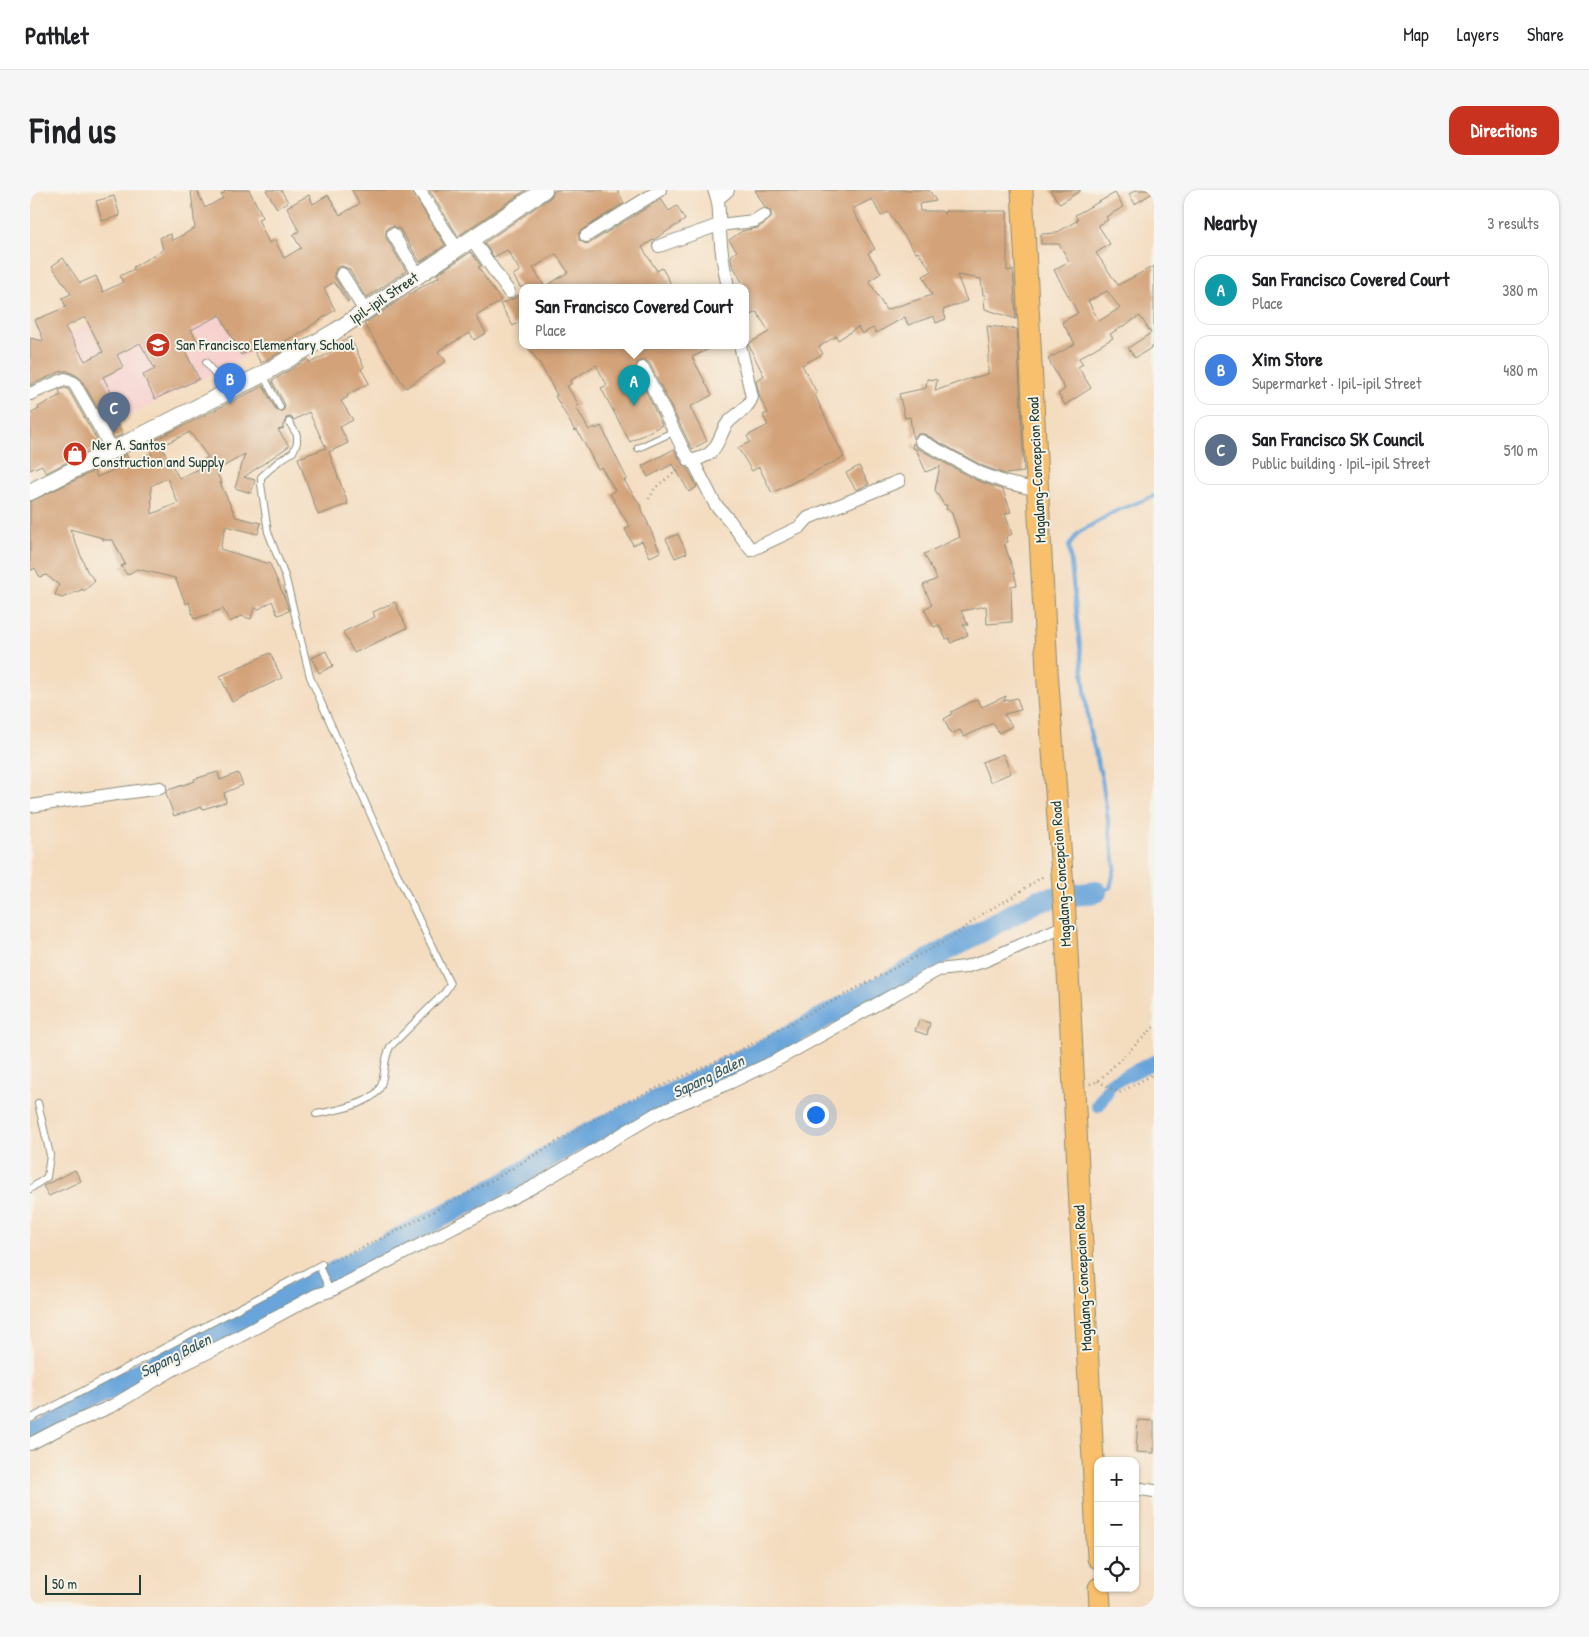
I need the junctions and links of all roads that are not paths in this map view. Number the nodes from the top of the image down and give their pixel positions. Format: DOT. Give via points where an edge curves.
graph roads {
  1 [pos="420,190"];
  2 [pos="544,190"];
  3 [pos="660,190"];
  4 [pos="1022,190"];
  5 [pos="720,193"];
  6 [pos="764,215"];
  7 [pos="719,224"];
  8 [pos="393,234"];
  9 [pos="586,236"];
  10 [pos="472,239"];
  11 [pos="659,246"];
  12 [pos="457,249"];
  13 [pos="342,274"];
  14 [pos="418,275"];
  15 [pos="727,284"];
  16 [pos="509,292"];
  17 [pos="365,311"];
  18 [pos="741,349"];
  19 [pos="206,362"];
  20 [pos="644,368"];
  21 [pos="263,374"];
  22 [pos="227,392"];
  23 [pos="30,394"];
  24 [pos="280,407"];
  25 [pos="290,422"];
  26 [pos="675,431"];
  27 [pos="921,441"];
  28 [pos="638,448"];
  29 [pos="113,450"];
  30 [pos="691,460"];
  31 [pos="899,481"];
  32 [pos="1038,490"];
  33 [pos="30,492"];
  34 [pos="160,788"];
  35 [pos="30,806"];
  36 [pos="1065,920"];
  37 [pos="38,1103"];
  38 [pos="316,1114"];
  39 [pos="30,1189"];
  40 [pos="330,1291"];
  41 [pos="30,1418"];
  42 [pos="30,1444"];
  43 [pos="1094,1457"];
  44 [pos="1139,1489"];
  45 [pos="1154,1492"];
  46 [pos="1096,1502"];
  47 [pos="1098,1547"];
  48 [pos="1099,1592"];
  49 [pos="1100,1607"];
  1 -- 12 [label="street"];
  2 -- 10 [label="street, Ipil-ipil Street"];
  3 -- 9 [label="street"];
  4 -- 32 [label="main road, Magalang-Concepcion Road"];
  5 -- 7 [label="street"];
  6 -- 7 [label="street" via="754,221"];
  7 -- 11 [label="street"];
  7 -- 15 [label="street"];
  8 -- 14 [label="street"];
  10 -- 12 [label="street, Ipil-ipil Street"];
  10 -- 16 [label="street"];
  12 -- 14 [label="street, Ipil-ipil Street"];
  13 -- 17 [label="street"];
  14 -- 17 [label="street, Ipil-ipil Street"];
  17 -- 21 [label="street, Ipil-ipil Street"];
  18 -- 30 [label="street" via="752,397 750,404 730,420 711,453"];
  19 -- 22 [label="lane"];
  20 -- 26 [label="street"];
  21 -- 22 [label="street, Ipil-ipil Street"];
  21 -- 24 [label="lane"];
  22 -- 29 [label="street, Ipil-ipil Street"];
  23 -- 29 [label="street" via="70,380"];
  25 -- 38 [label="lane" via="297,435 293,452 261,477 268,532 286,579 310,677 391,862 450,984 390,1047 376,1096"];
  26 -- 28 [label="lane"];
  26 -- 30 [label="street"];
  27 -- 32 [label="street" via="980,473"];
  29 -- 33 [label="street, Ipil-ipil Street"];
  30 -- 31 [label="street" via="715,504 751,550 800,527 808,518"];
  32 -- 36 [label="main road, Magalang-Concepcion Road"];
  34 -- 35 [label="street"];
  36 -- 40 [label="street" via="984,961 938,970 775,1061 654,1115 533,1187"];
  36 -- 43 [label="main road, Magalang-Concepcion Road"];
  37 -- 39 [label="lane" via="50,1155 47,1177"];
  40 -- 41 [label="lane" via="320,1265"];
  40 -- 42 [label="street" via="316,1295 174,1369 112,1406"];
  44 -- 45 [label="street"];
  46 -- 47 [label="main road, Magalang-Concepcion Road"];
  48 -- 49 [label="main road"];
}
